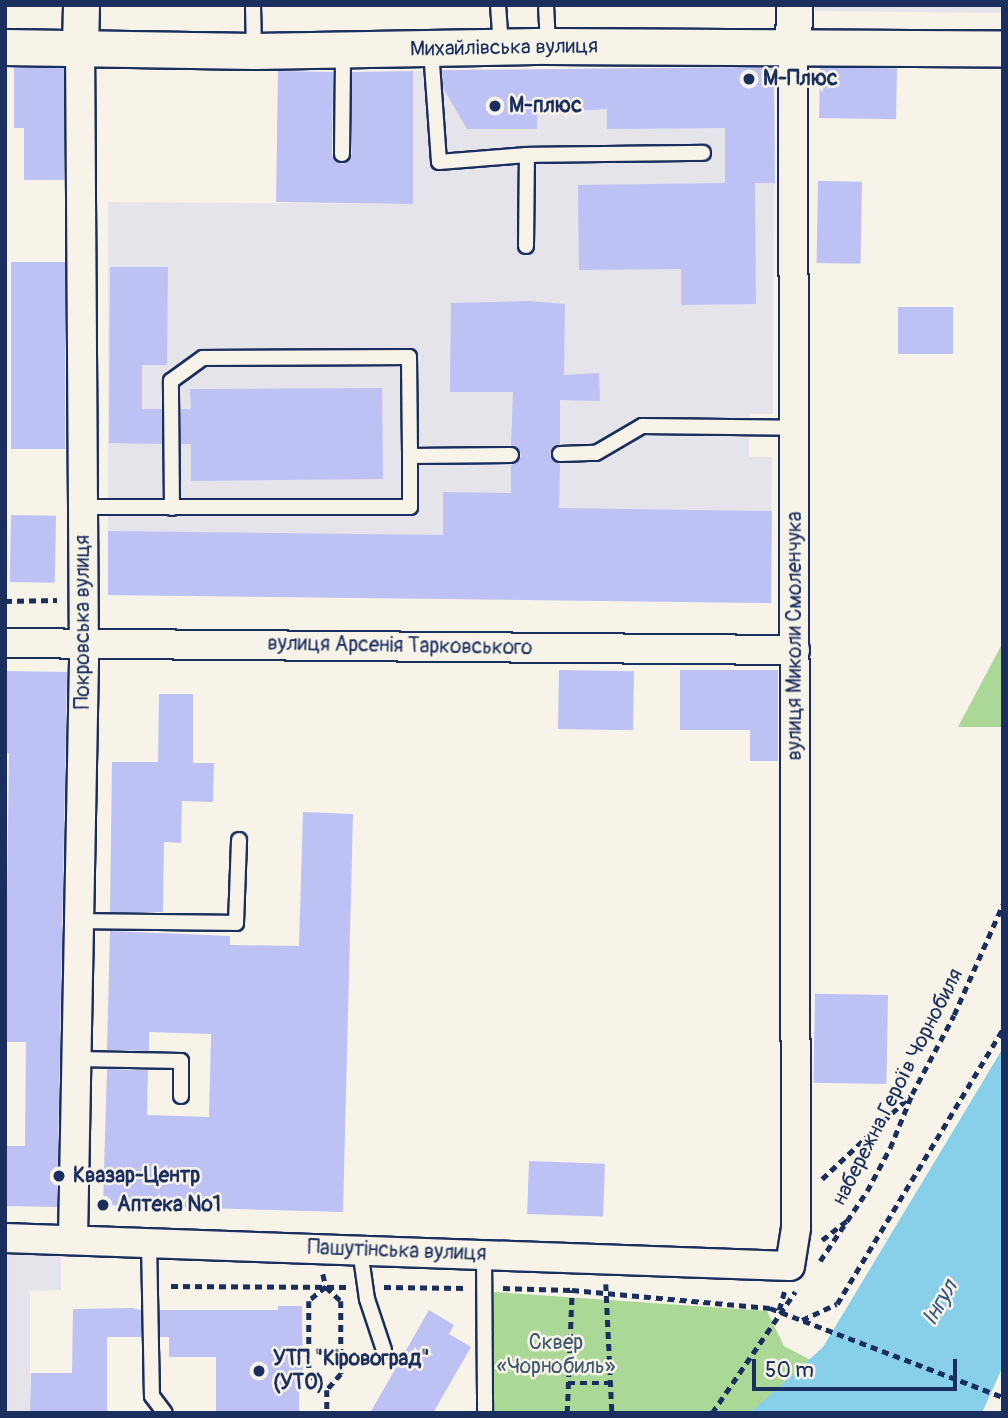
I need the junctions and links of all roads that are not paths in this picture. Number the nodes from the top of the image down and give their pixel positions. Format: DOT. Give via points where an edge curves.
graph roads {
  1 [pos="81,5"];
  2 [pos="253,5"];
  3 [pos="498,5"];
  4 [pos="545,5"];
  5 [pos="794,5"];
  6 [pos="548,46"];
  7 [pos="5,47"];
  8 [pos="501,47"];
  9 [pos="793,47"];
  10 [pos="1003,48"];
  11 [pos="80,49"];
  12 [pos="343,50"];
  13 [pos="431,50"];
  14 [pos="254,51"];
  15 [pos="703,153"];
  16 [pos="342,154"];
  17 [pos="527,155"];
  18 [pos="526,246"];
  19 [pos="795,428"];
  20 [pos="560,454"];
  21 [pos="511,455"];
  22 [pos="410,456"];
  23 [pos="84,507"];
  24 [pos="172,508"];
  25 [pos="5,643"];
  26 [pos="84,643"];
  27 [pos="795,650"];
  28 [pos="239,840"];
  29 [pos="79,921"];
  30 [pos="77,1059"];
  31 [pos="181,1096"];
  32 [pos="5,1238"];
  33 [pos="74,1240"];
  34 [pos="149,1242"];
  35 [pos="360,1250"];
  36 [pos="484,1254"];
  37 [pos="801,1274"];
  38 [pos="383,1350"];
  39 [pos="164,1413"];
  40 [pos="485,1413"];
  1 -- 11 [label="street, Покровська вулиця"];
  2 -- 14 [label="lane"];
  3 -- 8 [label="lane"];
  4 -- 6 [label="lane"];
  5 -- 9 [label="street, вулиця Миколи Смоленчука"];
  6 -- 8 [label="street, Михайлівська вулиця"];
  6 -- 9 [label="street, Михайлівська вулиця"];
  7 -- 11 [label="street, Михайлівська вулиця"];
  8 -- 13 [label="street, Михайлівська вулиця"];
  9 -- 10 [label="street, Михайлівська вулиця"];
  9 -- 19 [label="street, вулиця Миколи Смоленчука"];
  11 -- 14 [label="street, Михайлівська вулиця"];
  11 -- 23 [label="street, Покровська вулиця"];
  12 -- 13 [label="street, Михайлівська вулиця"];
  12 -- 14 [label="street, Михайлівська вулиця"];
  12 -- 16 [label="lane"];
  13 -- 17 [label="lane" via="439,162"];
  15 -- 17 [label="lane"];
  17 -- 18 [label="lane"];
  19 -- 20 [label="lane" via="642,426 596,453"];
  19 -- 27 [label="street, вулиця Миколи Смоленчука"];
  21 -- 22 [label="lane"];
  22 -- 24 [label="lane" via="410,507"];
  22 -- 24 [label="lane" via="409,357 203,358 171,381"];
  23 -- 24 [label="lane"];
  23 -- 26 [label="street, Покровська вулиця"];
  25 -- 26 [label="street, вулиця Арсенія Тарковського"];
  26 -- 27 [label="street, вулиця Арсенія Тарковського"];
  26 -- 29 [label="street, Покровська вулиця"];
  27 -- 37 [label="street, вулиця Миколи Смоленчука" via="796,1227"];
  28 -- 29 [label="lane" via="236,923"];
  29 -- 30 [label="street, Покровська вулиця"];
  30 -- 31 [label="lane" via="181,1061"];
  30 -- 33 [label="street, Покровська вулиця"];
  32 -- 33 [label="street, Пашутінська вулиця"];
  33 -- 34 [label="street, Пашутінська вулиця"];
  34 -- 35 [label="street, Пашутінська вулиця"];
  34 -- 39 [label="lane" via="152,1395"];
  35 -- 36 [label="street, Пашутінська вулиця"];
  35 -- 38 [label="lane" via="367,1299"];
  36 -- 37 [label="street, Пашутінська вулиця"];
  36 -- 40 [label="lane"];
}
